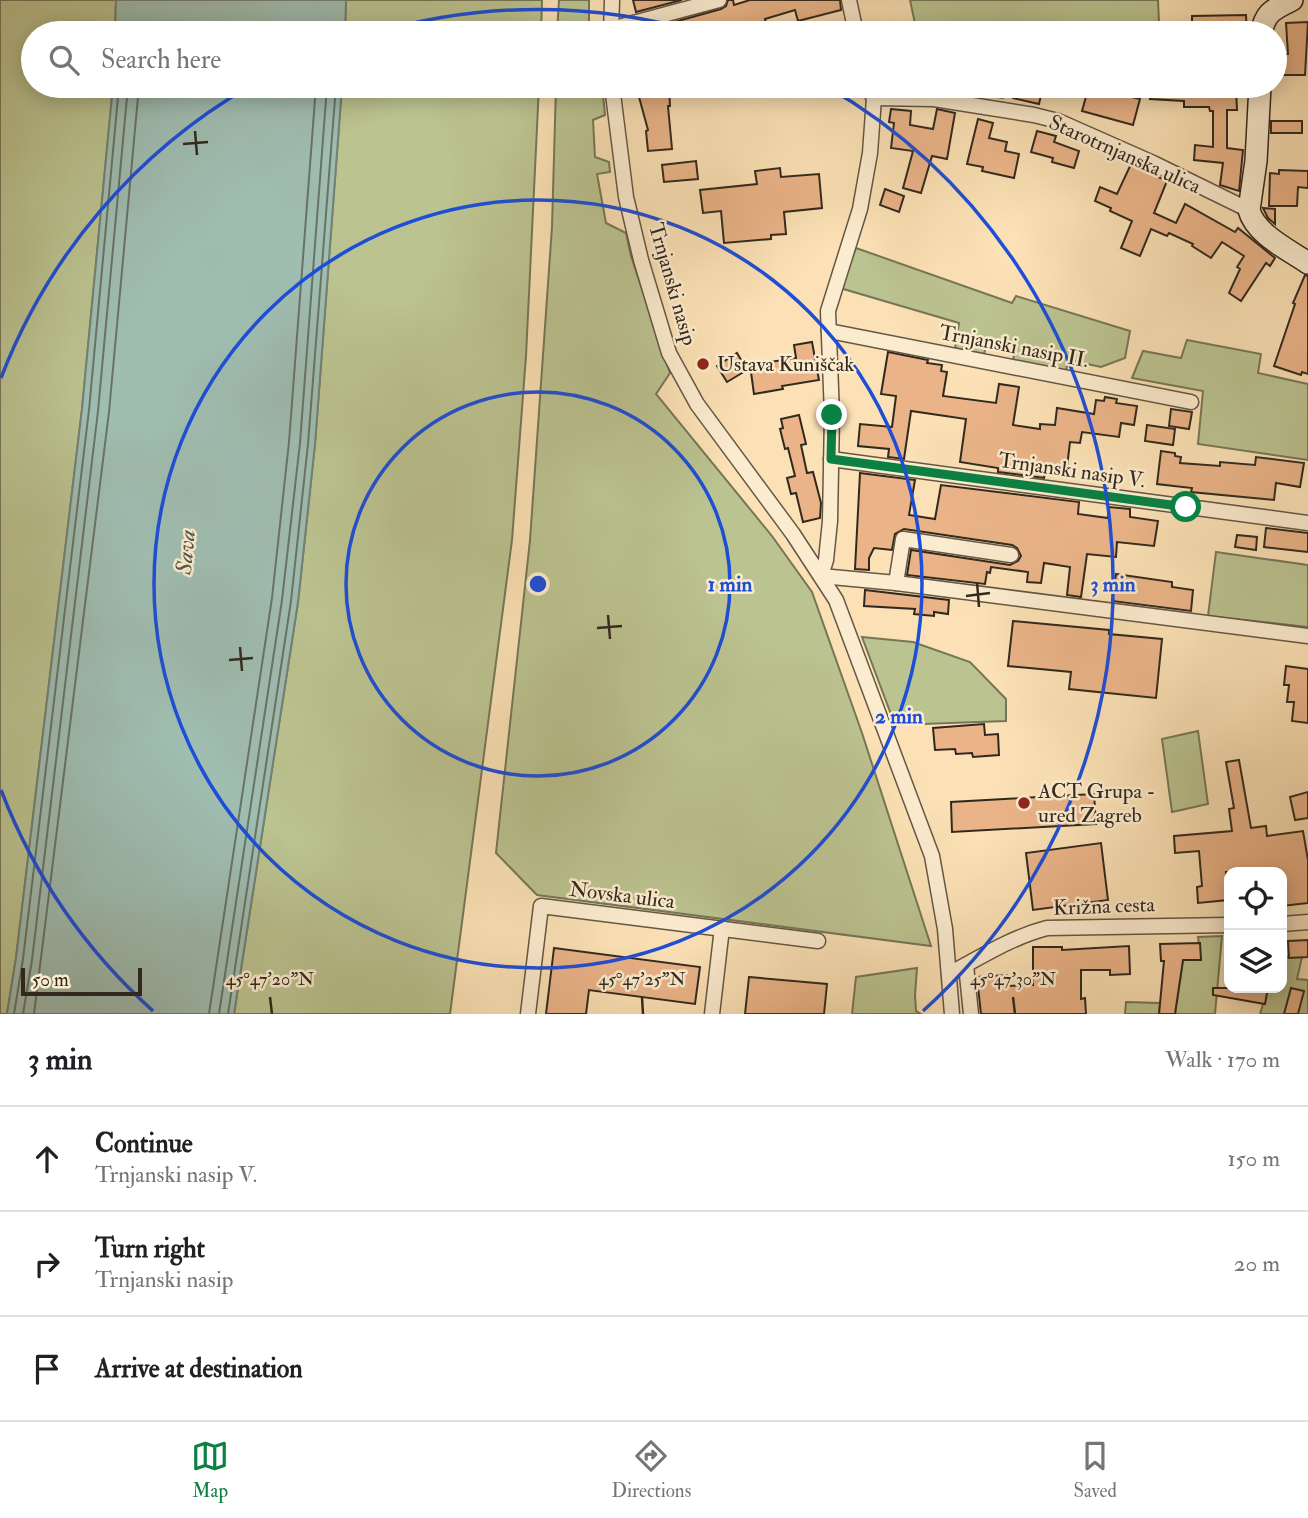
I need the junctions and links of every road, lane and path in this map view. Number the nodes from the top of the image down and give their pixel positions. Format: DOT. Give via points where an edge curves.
graph roads {
  1 [pos="612,0"];
  2 [pos="719,0"];
  3 [pos="849,0"];
  4 [pos="1292,0"];
  5 [pos="611,21"];
  6 [pos="646,21"];
  7 [pos="853,21"];
  8 [pos="1264,21"];
  9 [pos="614,98"];
  10 [pos="871,98"];
  11 [pos="925,98"];
  12 [pos="1259,98"];
  13 [pos="1249,210"];
  14 [pos="1308,263"];
  15 [pos="829,331"];
  16 [pos="1191,402"];
  17 [pos="831,459"];
  18 [pos="1308,523"];
  19 [pos="1011,555"];
  20 [pos="821,576"];
  21 [pos="896,583"];
  22 [pos="1308,636"];
  23 [pos="1308,922"];
  24 [pos="1287,924"];
  25 [pos="1224,925"];
  26 [pos="722,928"];
  27 [pos="818,941"];
  28 [pos="966,965"];
  29 [pos="949,974"];
  30 [pos="528,1014"];
  31 [pos="712,1014"];
  32 [pos="952,1014"];
  33 [pos="971,1014"];
  1 -- 5 [label="street"];
  2 -- 6 [label="street"];
  3 -- 7 [label="street"];
  4 -- 8 [label="street" via="1270,11"];
  9 -- 20 [label="street, Trnjanski nasip" via="626,197 669,353 698,404"];
  10 -- 15 [label="street" via="866,181 831,296"];
  11 -- 13 [label="street, Starotrnjanska ulica" via="1058,121"];
  12 -- 13 [label="street"];
  13 -- 14 [label="street" via="1261,230"];
  15 -- 16 [label="street, Trnjanski nasip II."];
  15 -- 17 [label="street"];
  17 -- 18 [label="street, Trnjanski nasip V."];
  17 -- 20 [label="street" via="828,545"];
  19 -- 21 [label="street" via="903,539"];
  20 -- 21 [label="street"];
  20 -- 29 [label="street, Trnjanski nasip" via="836,600 932,856"];
  21 -- 22 [label="street"];
  23 -- 24 [label="street"];
  25 -- 28 [label="street, Križna cesta" via="1047,928"];
  26 -- 27 [label="street, Novska ulica"];
  26 -- 30 [label="street, Novska ulica" via="541,906"];
  26 -- 31 [label="street"];
  28 -- 29 [label="street, Križna cesta"];
  28 -- 33 [label="street"];
  29 -- 32 [label="street, Trnjanski nasip"];
}
